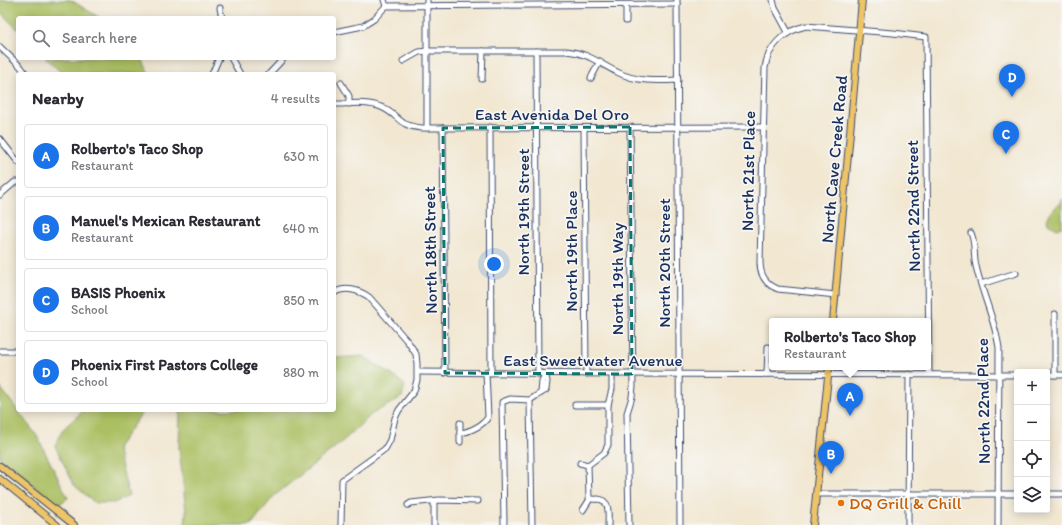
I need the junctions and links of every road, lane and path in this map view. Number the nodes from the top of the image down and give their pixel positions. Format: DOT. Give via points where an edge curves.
graph roads {
  1 [pos="384,0"];
  2 [pos="773,0"];
  3 [pos="862,0"];
  4 [pos="476,2"];
  5 [pos="526,2"];
  6 [pos="576,2"];
  7 [pos="677,2"];
  8 [pos="427,3"];
  9 [pos="626,4"];
  10 [pos="386,6"];
  11 [pos="220,8"];
  12 [pos="222,16"];
  13 [pos="626,21"];
  14 [pos="860,30"];
  15 [pos="336,32"];
  16 [pos="788,32"];
  17 [pos="0,47"];
  18 [pos="427,51"];
  19 [pos="483,51"];
  20 [pos="536,51"];
  21 [pos="218,60"];
  22 [pos="232,60"];
  23 [pos="282,60"];
  24 [pos="403,61"];
  25 [pos="600,61"];
  26 [pos="24,72"];
  27 [pos="213,72"];
  28 [pos="239,72"];
  29 [pos="271,72"];
  30 [pos="590,78"];
  31 [pos="482,79"];
  32 [pos="678,80"];
  33 [pos="341,83"];
  34 [pos="336,104"];
  35 [pos="350,104"];
  36 [pos="490,127"];
  37 [pos="630,127"];
  38 [pos="763,127"];
  39 [pos="427,128"];
  40 [pos="443,128"];
  41 [pos="537,128"];
  42 [pos="584,128"];
  43 [pos="678,128"];
  44 [pos="0,139"];
  45 [pos="16,159"];
  46 [pos="16,182"];
  47 [pos="0,194"];
  48 [pos="971,233"];
  49 [pos="1016,273"];
  50 [pos="981,284"];
  51 [pos="336,291"];
  52 [pos="836,294"];
  53 [pos="1055,314"];
  54 [pos="833,318"];
  55 [pos="929,318"];
  56 [pos="768,347"];
  57 [pos="0,351"];
  58 [pos="16,351"];
  59 [pos="829,370"];
  60 [pos="929,370"];
  61 [pos="418,372"];
  62 [pos="445,373"];
  63 [pos="489,373"];
  64 [pos="538,374"];
  65 [pos="545,374"];
  66 [pos="586,374"];
  67 [pos="612,374"];
  68 [pos="632,374"];
  69 [pos="679,374"];
  70 [pos="767,374"];
  71 [pos="828,374"];
  72 [pos="909,374"];
  73 [pos="929,374"];
  74 [pos="999,375"];
  75 [pos="1014,375"];
  76 [pos="1050,375"];
  77 [pos="1055,375"];
  78 [pos="1062,375"];
  79 [pos="530,400"];
  80 [pos="575,405"];
  81 [pos="608,405"];
  82 [pos="460,422"];
  83 [pos="460,433"];
  84 [pos="460,442"];
  85 [pos="580,463"];
  86 [pos="588,465"];
  87 [pos="0,466"];
  88 [pos="0,479"];
  89 [pos="816,494"];
  90 [pos="909,494"];
  91 [pos="999,494"];
  92 [pos="1014,494"];
  93 [pos="1050,494"];
  94 [pos="1062,494"];
  95 [pos="590,499"];
  96 [pos="478,501"];
  97 [pos="434,502"];
  98 [pos="408,505"];
  99 [pos="583,510"];
  100 [pos="57,525"];
  101 [pos="74,525"];
  102 [pos="341,525"];
  103 [pos="434,525"];
  104 [pos="504,525"];
  105 [pos="532,525"];
  106 [pos="608,525"];
  107 [pos="629,525"];
  108 [pos="680,525"];
  109 [pos="813,525"];
  110 [pos="908,525"];
  111 [pos="998,525"];
  1 -- 10 [label="street"];
  2 -- 16 [label="street"];
  3 -- 14 [label="main road, North Cave Creek Road"];
  4 -- 5 [label="street"];
  4 -- 8 [label="street"];
  5 -- 6 [label="street"];
  6 -- 9 [label="street"];
  7 -- 9 [label="street"];
  7 -- 32 [label="street, North 20th Street"];
  8 -- 10 [label="street"];
  8 -- 18 [label="street"];
  9 -- 13 [label="street"];
  10 -- 15 [label="street" via="363,26"];
  11 -- 12 [label="street"];
  14 -- 16 [label="street" via="806,26"];
  14 -- 52 [label="main road, North Cave Creek Road"];
  14 -- 55 [label="street, North 22nd Street" via="926,37"];
  16 -- 38 [label="street, North 21st Place" via="772,48 766,61"];
  17 -- 26 [label="street"];
  18 -- 19 [label="street"];
  18 -- 24 [label="street" via="419,52"];
  18 -- 39 [label="street"];
  19 -- 20 [label="street"];
  19 -- 31 [label="street"];
  20 -- 25 [label="street" via="578,52"];
  20 -- 41 [label="street, North 19th Street"];
  21 -- 27 [label="street"];
  22 -- 28 [label="street"];
  23 -- 29 [label="street"];
  25 -- 30 [label="street"];
  25 -- 32 [label="street" via="617,72 636,79"];
  32 -- 43 [label="street, North 20th Street"];
  33 -- 35 [label="street" via="349,96"];
  34 -- 35 [label="street, East Avenida Del Oro"];
  35 -- 39 [label="street, East Avenida Del Oro" via="380,106 406,125"];
  36 -- 40 [label="street, East Avenida Del Oro"];
  36 -- 41 [label="street, East Avenida Del Oro"];
  36 -- 63 [label="street"];
  37 -- 42 [label="street, East Avenida Del Oro"];
  37 -- 43 [label="street, East Avenida Del Oro"];
  37 -- 68 [label="street, North 19th Way"];
  38 -- 43 [label="street, East Avenida Del Oro"];
  38 -- 52 [label="street, North 21st Place" via="760,262 762,276 772,287 778,289"];
  39 -- 40 [label="street, East Avenida Del Oro"];
  40 -- 62 [label="street, North 18th Street"];
  41 -- 42 [label="street, East Avenida Del Oro"];
  41 -- 64 [label="street, North 19th Street"];
  42 -- 66 [label="street, North 19th Place"];
  43 -- 69 [label="street, North 20th Street"];
  44 -- 45 [label="street"];
  46 -- 47 [label="street"];
  48 -- 50 [label="street, North 22nd Place" via="974,239 975,265"];
  49 -- 50 [label="street"];
  50 -- 74 [label="street, North 22nd Place" via="997,336"];
  51 -- 61 [label="street" via="351,289 361,291 369,297 416,354"];
  52 -- 54 [label="main road, North Cave Creek Road"];
  53 -- 77 [label="street"];
  56 -- 70 [label="street"];
  57 -- 58 [label="street"];
  59 -- 71 [label="main road"];
  60 -- 73 [label="street, North 22nd Street"];
  61 -- 62 [label="street, East Sweetwater Avenue"];
  61 -- 102 [label="street" via="414,391 400,410 385,448 342,480"];
  62 -- 63 [label="street, East Sweetwater Avenue"];
  63 -- 64 [label="street, East Sweetwater Avenue"];
  63 -- 83 [label="street" via="488,417 486,421"];
  64 -- 65 [label="street, East Sweetwater Avenue"];
  65 -- 66 [label="street, East Sweetwater Avenue"];
  65 -- 79 [label="street" via="546,390"];
  66 -- 67 [label="street, East Sweetwater Avenue"];
  67 -- 68 [label="street, East Sweetwater Avenue"];
  67 -- 81 [label="street"];
  68 -- 69 [label="street, East Sweetwater Avenue"];
  68 -- 107 [label="street, North 19th Way" via="632,396 628,413"];
  69 -- 70 [label="street, East Sweetwater Avenue"];
  69 -- 108 [label="street, North 20th Street"];
  70 -- 71 [label="street, East Sweetwater Avenue"];
  71 -- 72 [label="street, East Sweetwater Avenue"];
  71 -- 89 [label="main road"];
  72 -- 73 [label="street, East Sweetwater Avenue"];
  72 -- 90 [label="street"];
  73 -- 74 [label="street, East Sweetwater Avenue"];
  74 -- 75 [label="street, East Sweetwater Avenue"];
  74 -- 91 [label="street, North 22nd Place"];
  76 -- 77 [label="street"];
  77 -- 78 [label="street"];
  79 -- 104 [label="street" via="510,399 502,402"];
  79 -- 105 [label="street"];
  80 -- 81 [label="street"];
  81 -- 86 [label="street" via="608,446 604,454"];
  82 -- 83 [label="street"];
  83 -- 84 [label="street"];
  85 -- 86 [label="street"];
  86 -- 95 [label="street"];
  87 -- 101 [label="main road"];
  88 -- 100 [label="main road"];
  89 -- 90 [label="street"];
  89 -- 109 [label="main road"];
  90 -- 91 [label="street"];
  90 -- 110 [label="street"];
  91 -- 92 [label="street"];
  91 -- 111 [label="street, North 22nd Place"];
  93 -- 94 [label="street"];
  95 -- 99 [label="street"];
  95 -- 106 [label="street" via="600,499 608,505"];
  96 -- 97 [label="street"];
  97 -- 98 [label="street"];
  97 -- 103 [label="street"];
}
